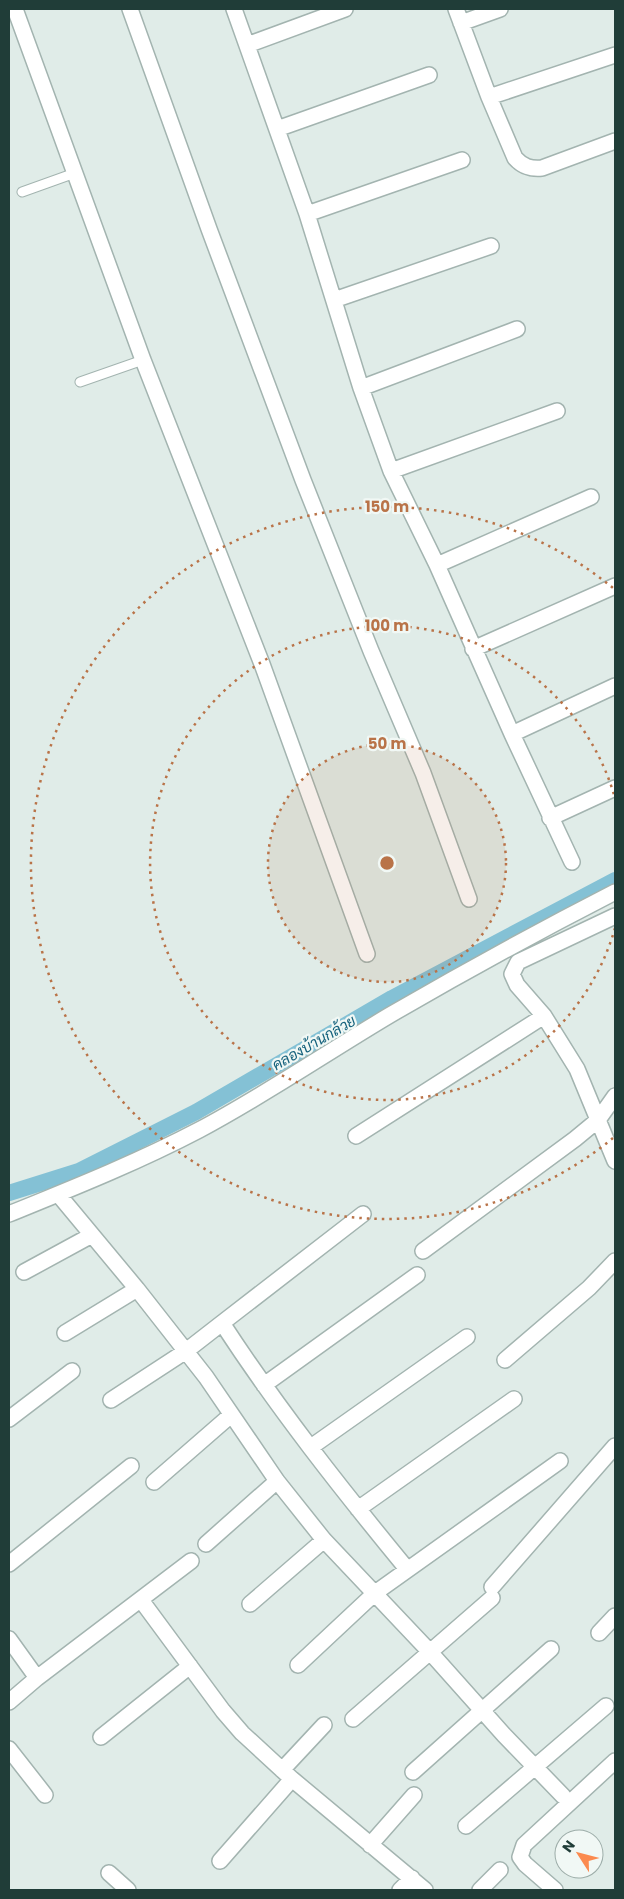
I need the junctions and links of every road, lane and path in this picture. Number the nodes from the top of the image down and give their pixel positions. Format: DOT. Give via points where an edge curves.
graph roads {
  1 [pos="15,9"];
  2 [pos="130,9"];
  3 [pos="234,9"];
  4 [pos="345,9"];
  5 [pos="500,9"];
  6 [pos="458,16"];
  7 [pos="247,45"];
  8 [pos="615,55"];
  9 [pos="429,75"];
  10 [pos="489,97"];
  11 [pos="277,129"];
  12 [pos="615,141"];
  13 [pos="462,160"];
  14 [pos="75,173"];
  15 [pos="22,192"];
  16 [pos="307,214"];
  17 [pos="492,246"];
  18 [pos="334,300"];
  19 [pos="517,329"];
  20 [pos="143,360"];
  21 [pos="80,382"];
  22 [pos="361,388"];
  23 [pos="557,410"];
  24 [pos="391,471"];
  25 [pos="591,496"];
  26 [pos="437,566"];
  27 [pos="615,586"];
  28 [pos="473,649"];
  29 [pos="615,686"];
  30 [pos="512,734"];
  31 [pos="615,788"];
  32 [pos="550,818"];
  33 [pos="572,862"];
  34 [pos="615,892"];
  35 [pos="470,899"];
  36 [pos="615,916"];
  37 [pos="367,954"];
  38 [pos="544,1016"];
  39 [pos="615,1096"];
  40 [pos="598,1120"];
  41 [pos="356,1136"];
  42 [pos="615,1161"];
  43 [pos="58,1194"];
  44 [pos="9,1214"];
  45 [pos="363,1214"];
  46 [pos="92,1235"];
  47 [pos="423,1251"];
  48 [pos="615,1261"];
  49 [pos="24,1272"];
  50 [pos="417,1275"];
  51 [pos="137,1289"];
  52 [pos="222,1323"];
  53 [pos="64,1333"];
  54 [pos="467,1337"];
  55 [pos="186,1351"];
  56 [pos="505,1360"];
  57 [pos="72,1371"];
  58 [pos="264,1385"];
  59 [pos="514,1399"];
  60 [pos="111,1400"];
  61 [pos="231,1415"];
  62 [pos="9,1420"];
  63 [pos="615,1446"];
  64 [pos="311,1447"];
  65 [pos="560,1461"];
  66 [pos="131,1466"];
  67 [pos="277,1481"];
  68 [pos="154,1482"];
  69 [pos="358,1509"];
  70 [pos="324,1540"];
  71 [pos="206,1544"];
  72 [pos="191,1562"];
  73 [pos="9,1564"];
  74 [pos="407,1569"];
  75 [pos="375,1593"];
  76 [pos="141,1600"];
  77 [pos="250,1604"];
  78 [pos="615,1616"];
  79 [pos="599,1633"];
  80 [pos="9,1639"];
  81 [pos="551,1649"];
  82 [pos="430,1652"];
  83 [pos="298,1665"];
  84 [pos="190,1666"];
  85 [pos="38,1678"];
  86 [pos="9,1702"];
  87 [pos="606,1706"];
  88 [pos="481,1710"];
  89 [pos="353,1719"];
  90 [pos="324,1725"];
  91 [pos="101,1737"];
  92 [pos="9,1749"];
  93 [pos="615,1761"];
  94 [pos="535,1767"];
  95 [pos="413,1772"];
  96 [pos="287,1775"];
  97 [pos="45,1795"];
  98 [pos="414,1795"];
  99 [pos="563,1796"];
  100 [pos="466,1826"];
  101 [pos="370,1845"];
  102 [pos="220,1861"];
  103 [pos="500,1870"];
  104 [pos="109,1873"];
  105 [pos="412,1878"];
  106 [pos="128,1890"];
  107 [pos="400,1890"];
  108 [pos="425,1890"];
  109 [pos="480,1890"];
  110 [pos="555,1890"];
  1 -- 14 [label="street"];
  2 -- 35 [label="street" via="303,480 423,774"];
  3 -- 7 [label="street"];
  4 -- 7 [label="street"];
  5 -- 6 [label="street"];
  6 -- 10 [label="street"];
  7 -- 11 [label="street"];
  8 -- 10 [label="street"];
  9 -- 11 [label="street"];
  10 -- 12 [label="street" via="515,158 532,169"];
  11 -- 16 [label="street"];
  13 -- 16 [label="street"];
  14 -- 15 [label="lane"];
  14 -- 20 [label="street"];
  16 -- 18 [label="street"];
  17 -- 18 [label="street"];
  18 -- 22 [label="street"];
  19 -- 22 [label="street"];
  20 -- 21 [label="lane"];
  20 -- 37 [label="street" via="262,664"];
  22 -- 24 [label="street"];
  23 -- 24 [label="street"];
  24 -- 26 [label="street"];
  25 -- 26 [label="street"];
  26 -- 28 [label="street"];
  27 -- 28 [label="street"];
  28 -- 30 [label="street"];
  29 -- 30 [label="street"];
  30 -- 32 [label="street"];
  31 -- 32 [label="street"];
  32 -- 33 [label="street"];
  34 -- 43 [label="street" via="389,1016 198,1131"];
  36 -- 38 [label="street" via="518,962 512,974 517,985"];
  38 -- 40 [label="street" via="577,1069"];
  38 -- 41 [label="street"];
  39 -- 40 [label="street"];
  40 -- 42 [label="street"];
  40 -- 47 [label="street"];
  43 -- 44 [label="street"];
  43 -- 46 [label="street"];
  45 -- 52 [label="street"];
  46 -- 49 [label="street"];
  46 -- 51 [label="street"];
  48 -- 56 [label="street" via="589,1288"];
  50 -- 58 [label="street"];
  51 -- 53 [label="street"];
  51 -- 55 [label="street"];
  52 -- 55 [label="street"];
  52 -- 58 [label="street"];
  54 -- 64 [label="street"];
  55 -- 60 [label="street"];
  55 -- 61 [label="street"];
  57 -- 62 [label="street"];
  58 -- 64 [label="street"];
  59 -- 69 [label="street"];
  61 -- 67 [label="street"];
  61 -- 68 [label="street"];
  63 -- 82 [label="street" via="492,1593"];
  64 -- 69 [label="street"];
  65 -- 74 [label="street"];
  66 -- 73 [label="street"];
  67 -- 70 [label="street"];
  67 -- 71 [label="street"];
  69 -- 74 [label="street"];
  70 -- 75 [label="street"];
  70 -- 77 [label="street"];
  72 -- 76 [label="street"];
  74 -- 75 [label="street"];
  75 -- 82 [label="street"];
  75 -- 83 [label="street"];
  76 -- 84 [label="street"];
  76 -- 85 [label="street"];
  78 -- 79 [label="street"];
  80 -- 85 [label="street"];
  81 -- 88 [label="street"];
  82 -- 88 [label="street"];
  82 -- 89 [label="street"];
  84 -- 91 [label="street"];
  84 -- 96 [label="street" via="242,1733"];
  85 -- 86 [label="street"];
  87 -- 94 [label="street"];
  88 -- 94 [label="street"];
  88 -- 95 [label="street"];
  90 -- 96 [label="street"];
  92 -- 97 [label="street"];
  93 -- 110 [label="street" via="520,1852 525,1864"];
  94 -- 99 [label="street"];
  94 -- 100 [label="street"];
  96 -- 101 [label="street"];
  96 -- 102 [label="street"];
  98 -- 101 [label="street"];
  101 -- 105 [label="street"];
  103 -- 109 [label="street"];
  104 -- 106 [label="street"];
  105 -- 107 [label="street"];
  105 -- 108 [label="street"];
}
